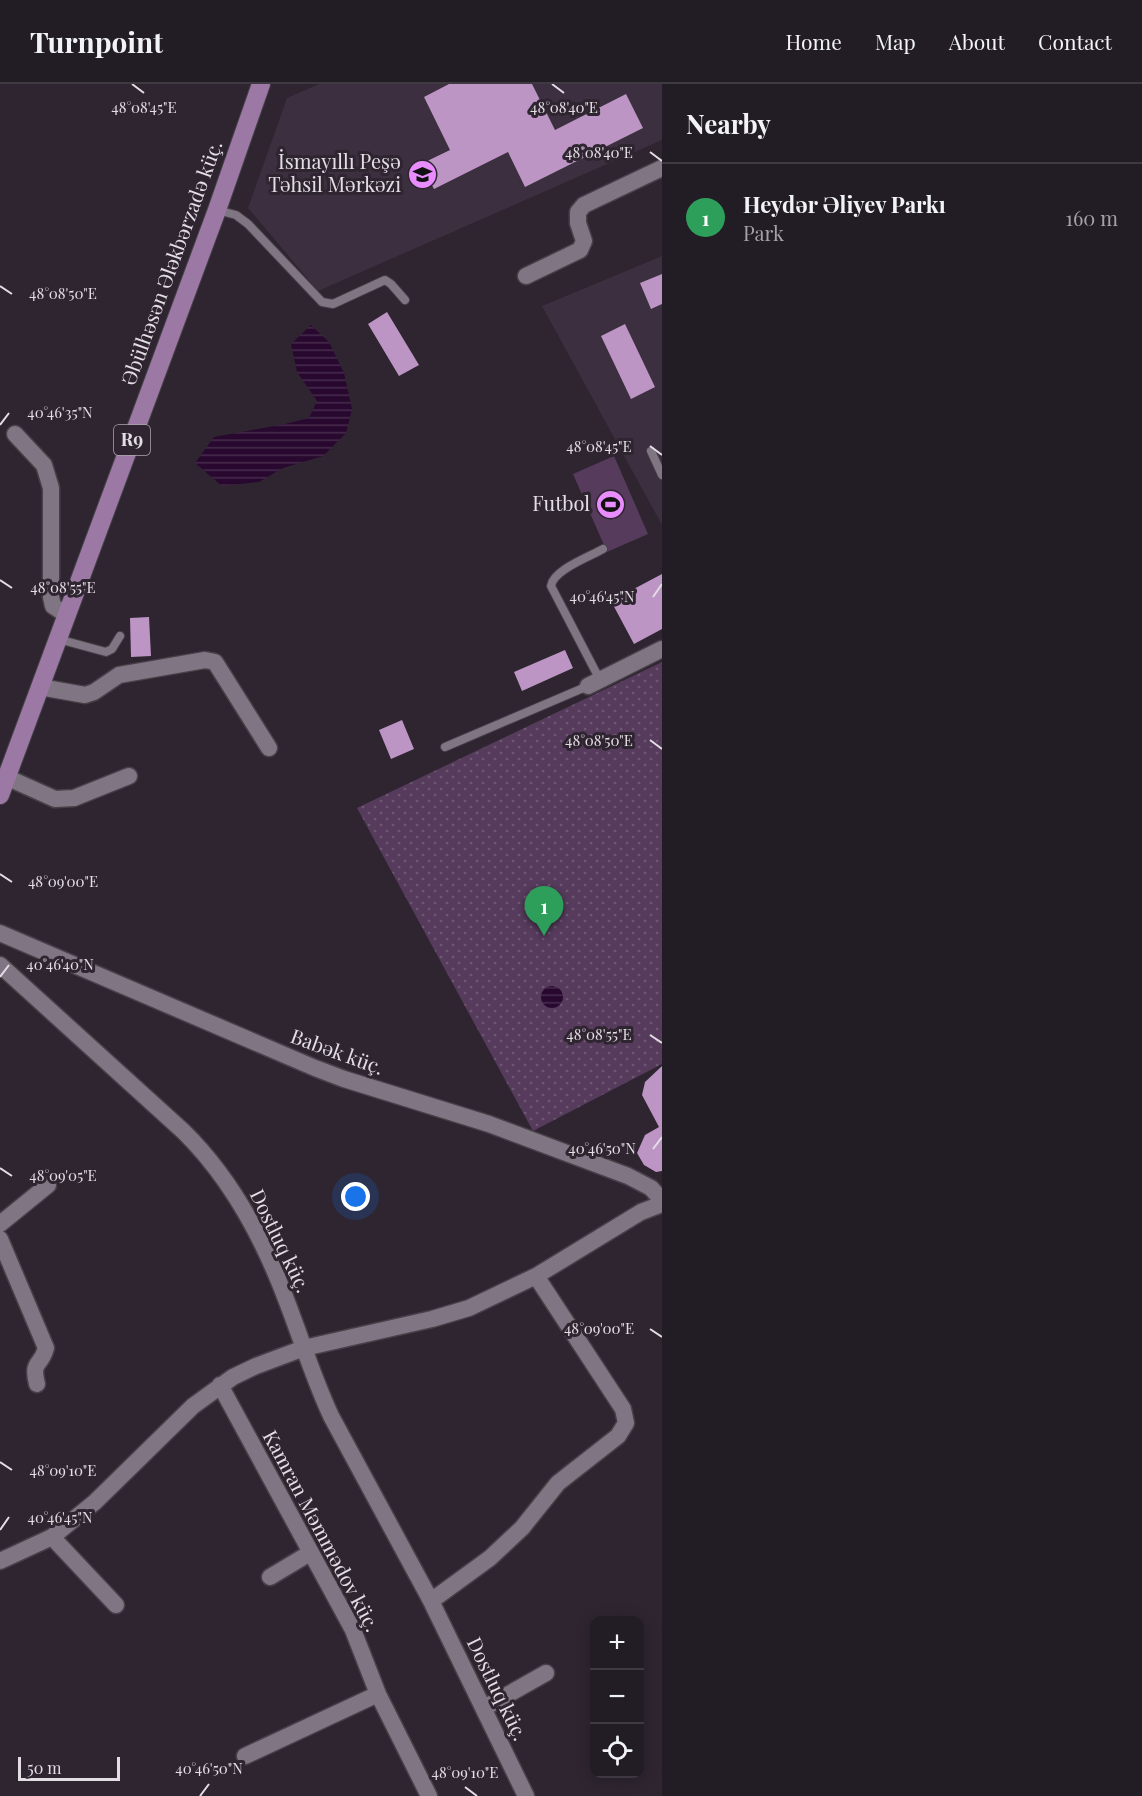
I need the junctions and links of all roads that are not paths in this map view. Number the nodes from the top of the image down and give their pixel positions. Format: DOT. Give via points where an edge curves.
graph roads {
  1 [pos="261,84"];
  2 [pos="662,168"];
  3 [pos="217,210"];
  4 [pos="526,276"];
  5 [pos="405,300"];
  6 [pos="15,434"];
  7 [pos="651,451"];
  8 [pos="662,475"];
  9 [pos="603,549"];
  10 [pos="67,615"];
  11 [pos="120,636"];
  12 [pos="57,639"];
  13 [pos="662,649"];
  14 [pos="594,683"];
  15 [pos="40,687"];
  16 [pos="445,747"];
  17 [pos="269,748"];
  18 [pos="129,776"];
  19 [pos="6,777"];
  20 [pos="0,795"];
  21 [pos="0,933"];
  22 [pos="0,966"];
  23 [pos="48,1185"];
  24 [pos="662,1202"];
  25 [pos="0,1224"];
  26 [pos="0,1239"];
  27 [pos="536,1276"];
  28 [pos="304,1348"];
  29 [pos="37,1384"];
  30 [pos="220,1385"];
  31 [pos="52,1537"];
  32 [pos="310,1553"];
  33 [pos="0,1561"];
  34 [pos="270,1577"];
  35 [pos="431,1601"];
  36 [pos="116,1605"];
  37 [pos="546,1673"];
  38 [pos="378,1694"];
  39 [pos="484,1708"];
  40 [pos="245,1756"];
  41 [pos="429,1796"];
  42 [pos="526,1796"];
  1 -- 3 [label="main road, Əbülhəsən Ələkbərzadə küç. / R9"];
  2 -- 4 [label="street" via="584,205 578,212 584,241 580,250"];
  3 -- 5 [label="lane" via="236,215 248,224 322,302 333,304 385,280"];
  3 -- 10 [label="main road, Əbülhəsən Ələkbərzadə küç. / R9"];
  6 -- 10 [label="street" via="44,465 51,488 51,597 53,606"];
  7 -- 8 [label="lane"];
  9 -- 14 [label="lane" via="559,573 551,586"];
  10 -- 12 [label="main road, Əbülhəsən Ələkbərzadə küç. / R9"];
  11 -- 12 [label="lane" via="106,652"];
  12 -- 15 [label="main road, Əbülhəsən Ələkbərzadə küç. / R9"];
  13 -- 14 [label="street"];
  14 -- 16 [label="lane"];
  15 -- 17 [label="street" via="85,695 133,671 205,660 216,662"];
  15 -- 19 [label="main road, Əbülhəsən Ələkbərzadə küç. / R9"];
  18 -- 19 [label="street" via="74,798 55,799"];
  19 -- 20 [label="main road, Əbülhəsən Ələkbərzadə küç. / R9"];
  21 -- 24 [label="street, Babək küç." via="315,1068 489,1124 628,1176 651,1188"];
  22 -- 28 [label="street, Dostluq küç." via="208,1158 236,1195 259,1237"];
  23 -- 25 [label="street"];
  24 -- 27 [label="street"];
  26 -- 29 [label="street" via="46,1348 34,1371"];
  27 -- 28 [label="street" via="469,1308"];
  27 -- 35 [label="street" via="623,1409 626,1423 618,1436 558,1483 522,1528 490,1558"];
  28 -- 30 [label="street"];
  28 -- 35 [label="street, Dostluq küç." via="331,1416"];
  30 -- 31 [label="street" via="95,1503"];
  30 -- 32 [label="street, Kamran Məmmədov küç."];
  31 -- 33 [label="street"];
  31 -- 36 [label="street"];
  32 -- 34 [label="street"];
  32 -- 38 [label="street, Kamran Məmmədov küç." via="353,1630"];
  35 -- 39 [label="street, Dostluq küç."];
  37 -- 39 [label="street"];
  38 -- 40 [label="street"];
  38 -- 41 [label="street, Kamran Məmmədov küç."];
  39 -- 42 [label="street, Dostluq küç."];
}
